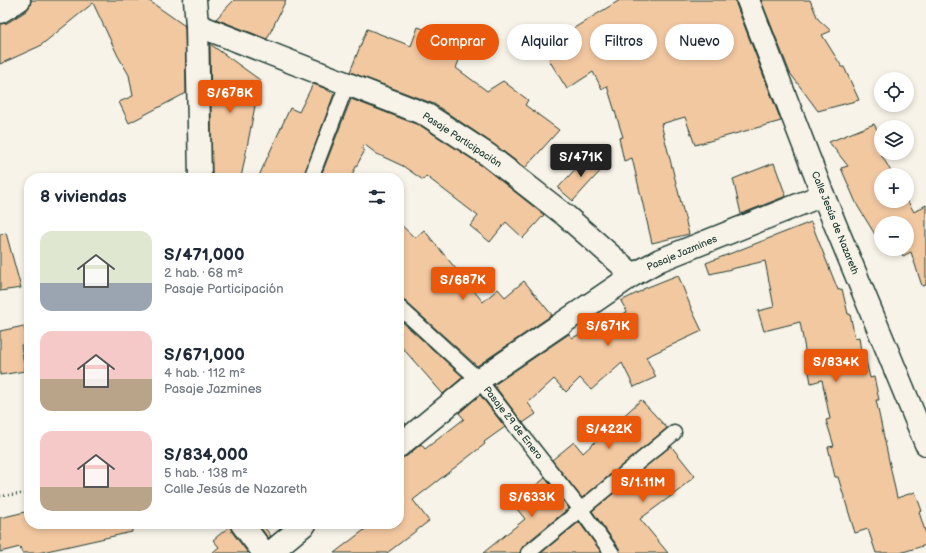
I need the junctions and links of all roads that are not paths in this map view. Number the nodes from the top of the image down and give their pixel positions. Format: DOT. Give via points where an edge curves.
graph roads {
  1 [pos="20,0"];
  2 [pos="195,0"];
  3 [pos="748,0"];
  4 [pos="0,12"];
  5 [pos="197,25"];
  6 [pos="347,84"];
  7 [pos="200,173"];
  8 [pos="313,173"];
  9 [pos="823,195"];
  10 [pos="633,275"];
  11 [pos="404,312"];
  12 [pos="479,380"];
  13 [pos="674,433"];
  14 [pos="404,442"];
  15 [pos="926,444"];
  16 [pos="581,510"];
  17 [pos="246,529"];
  18 [pos="299,529"];
  19 [pos="264,553"];
  20 [pos="270,553"];
  21 [pos="528,553"];
  22 [pos="612,553"];
  1 -- 4 [label="street"];
  2 -- 5 [label="street"];
  3 -- 9 [label="street, Calle Jesús de Nazareth"];
  5 -- 6 [label="street, Pasaje Participación"];
  5 -- 7 [label="street"];
  6 -- 8 [label="lane"];
  6 -- 10 [label="street, Pasaje Participación" via="427,115 488,155 566,216"];
  9 -- 10 [label="street, Pasaje Jazmines" via="660,260"];
  9 -- 15 [label="street, Calle Jesús de Nazareth"];
  10 -- 12 [label="street, Pasaje Jazmines"];
  11 -- 12 [label="lane, Pasaje 29 de Enero"];
  12 -- 14 [label="street, Pasaje Jazmines"];
  12 -- 16 [label="lane, Pasaje 29 de Enero"];
  13 -- 16 [label="lane"];
  16 -- 21 [label="lane"];
  16 -- 22 [label="lane, Pasaje 29 de Enero"];
  17 -- 19 [label="street"];
  18 -- 20 [label="street"];
}
